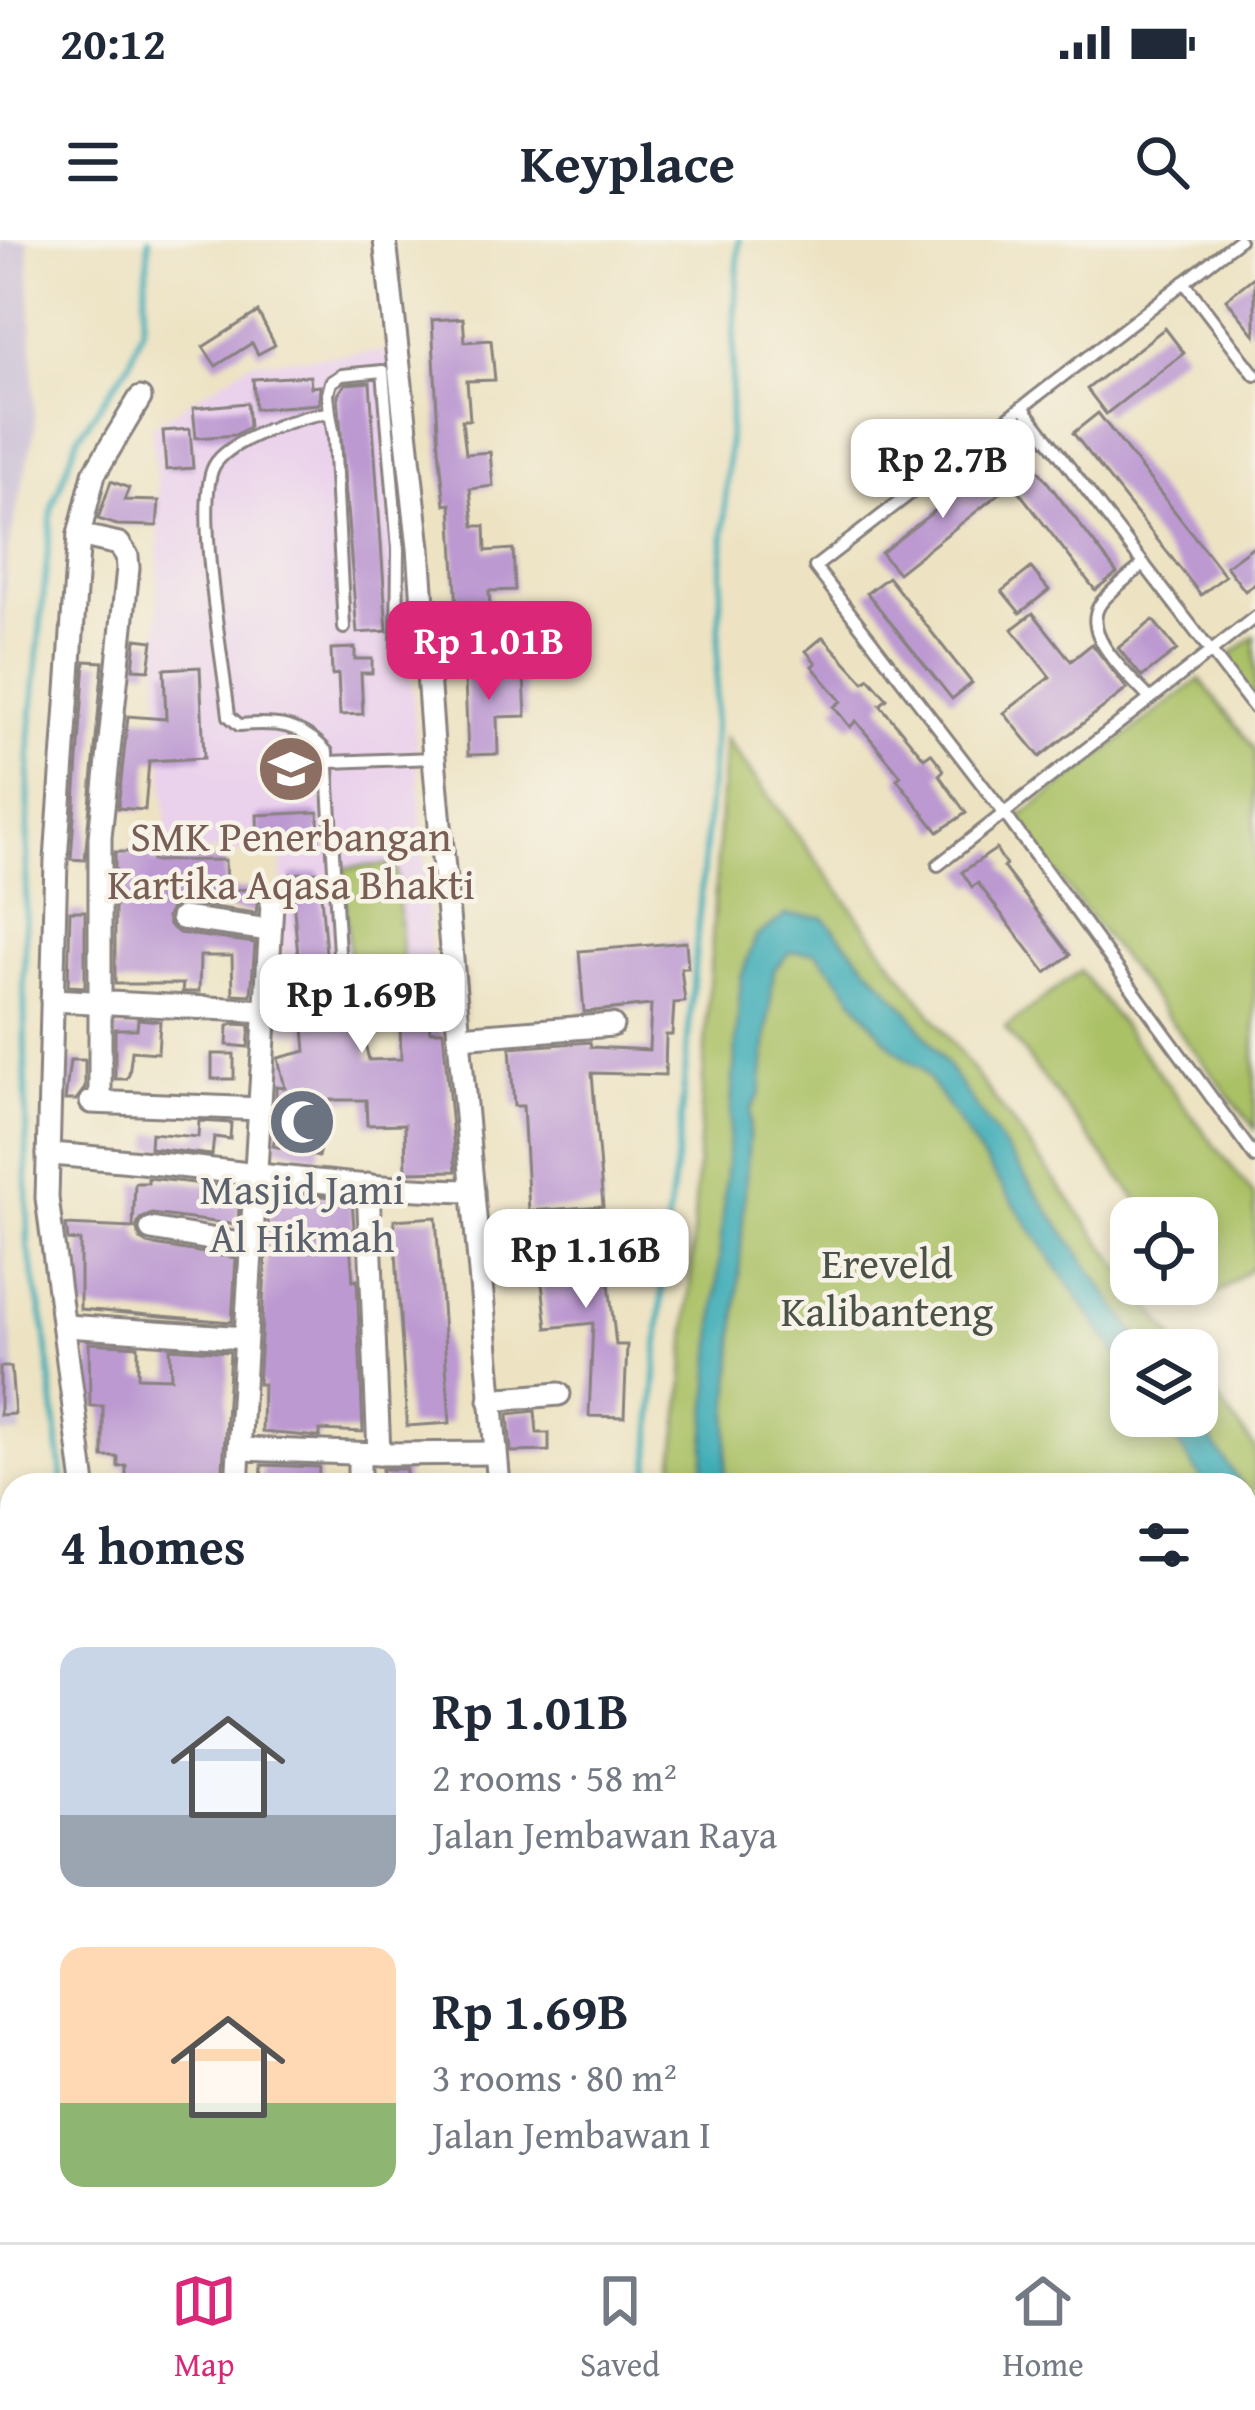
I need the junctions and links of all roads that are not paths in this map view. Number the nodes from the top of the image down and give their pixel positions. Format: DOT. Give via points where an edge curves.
graph roads {
  1 [pos="385,240"];
  2 [pos="1239,240"];
  3 [pos="1184,282"];
  4 [pos="392,370"];
  5 [pos="1255,375"];
  6 [pos="140,398"];
  7 [pos="1022,407"];
  8 [pos="330,413"];
  9 [pos="80,535"];
  10 [pos="408,548"];
  11 [pos="1144,564"];
  12 [pos="1255,616"];
  13 [pos="344,628"];
  14 [pos="397,647"];
  15 [pos="1211,651"];
  16 [pos="1150,699"];
  17 [pos="1255,709"];
  18 [pos="434,758"];
  19 [pos="330,762"];
  20 [pos="1004,813"];
  21 [pos="938,865"];
  22 [pos="272,904"];
  23 [pos="182,918"];
  24 [pos="270,930"];
  25 [pos="379,975"];
  26 [pos="52,1000"];
  27 [pos="98,1000"];
  28 [pos="267,1011"];
  29 [pos="612,1025"];
  30 [pos="460,1037"];
  31 [pos="261,1109"];
  32 [pos="48,1154"];
  33 [pos="1255,1157"];
  34 [pos="255,1172"];
  35 [pos="368,1185"];
  36 [pos="473,1191"];
  37 [pos="151,1229"];
  38 [pos="252,1246"];
  39 [pos="66,1326"];
  40 [pos="245,1338"];
  41 [pos="559,1394"];
  42 [pos="490,1400"];
  43 [pos="240,1449"];
  44 [pos="495,1453"];
  45 [pos="369,1454"];
  46 [pos="83,1473"];
  47 [pos="238,1473"];
  48 [pos="363,1473"];
  49 [pos="498,1473"];
  1 -- 4 [label="street"];
  2 -- 3 [label="lane"];
  3 -- 5 [label="lane"];
  3 -- 7 [label="lane"];
  4 -- 8 [label="lane" via="331,382"];
  4 -- 10 [label="street"];
  6 -- 9 [label="street" via="94,474"];
  7 -- 11 [label="lane"];
  7 -- 20 [label="lane" via="815,567"];
  8 -- 13 [label="lane"];
  8 -- 19 [label="lane" via="226,451 209,479 208,538 230,719 297,728"];
  9 -- 26 [label="street"];
  9 -- 27 [label="street" via="119,544 128,568 100,837"];
  10 -- 14 [label="lane"];
  10 -- 18 [label="street"];
  11 -- 15 [label="lane"];
  11 -- 16 [label="lane" via="1094,617 1096,633"];
  12 -- 15 [label="lane"];
  15 -- 16 [label="lane"];
  15 -- 17 [label="lane"];
  16 -- 20 [label="lane"];
  18 -- 19 [label="lane"];
  18 -- 30 [label="street"];
  19 -- 25 [label="lane" via="340,969"];
  20 -- 21 [label="lane"];
  20 -- 33 [label="lane"];
  22 -- 24 [label="street"];
  23 -- 24 [label="street"];
  24 -- 28 [label="street"];
  26 -- 27 [label="street"];
  26 -- 32 [label="street"];
  27 -- 28 [label="street"];
  27 -- 31 [label="street" via="95,1102"];
  28 -- 31 [label="street"];
  29 -- 30 [label="street"];
  30 -- 36 [label="street"];
  31 -- 34 [label="street"];
  32 -- 34 [label="street"];
  32 -- 39 [label="street"];
  34 -- 35 [label="street"];
  34 -- 38 [label="street"];
  35 -- 36 [label="street"];
  35 -- 45 [label="street"];
  36 -- 42 [label="street"];
  37 -- 38 [label="street"];
  38 -- 40 [label="street"];
  39 -- 40 [label="street"];
  39 -- 46 [label="street"];
  40 -- 43 [label="street"];
  41 -- 42 [label="street"];
  42 -- 44 [label="street"];
  43 -- 45 [label="street"];
  43 -- 47 [label="street"];
  44 -- 45 [label="street"];
  44 -- 49 [label="street"];
  45 -- 48 [label="street"];
}
